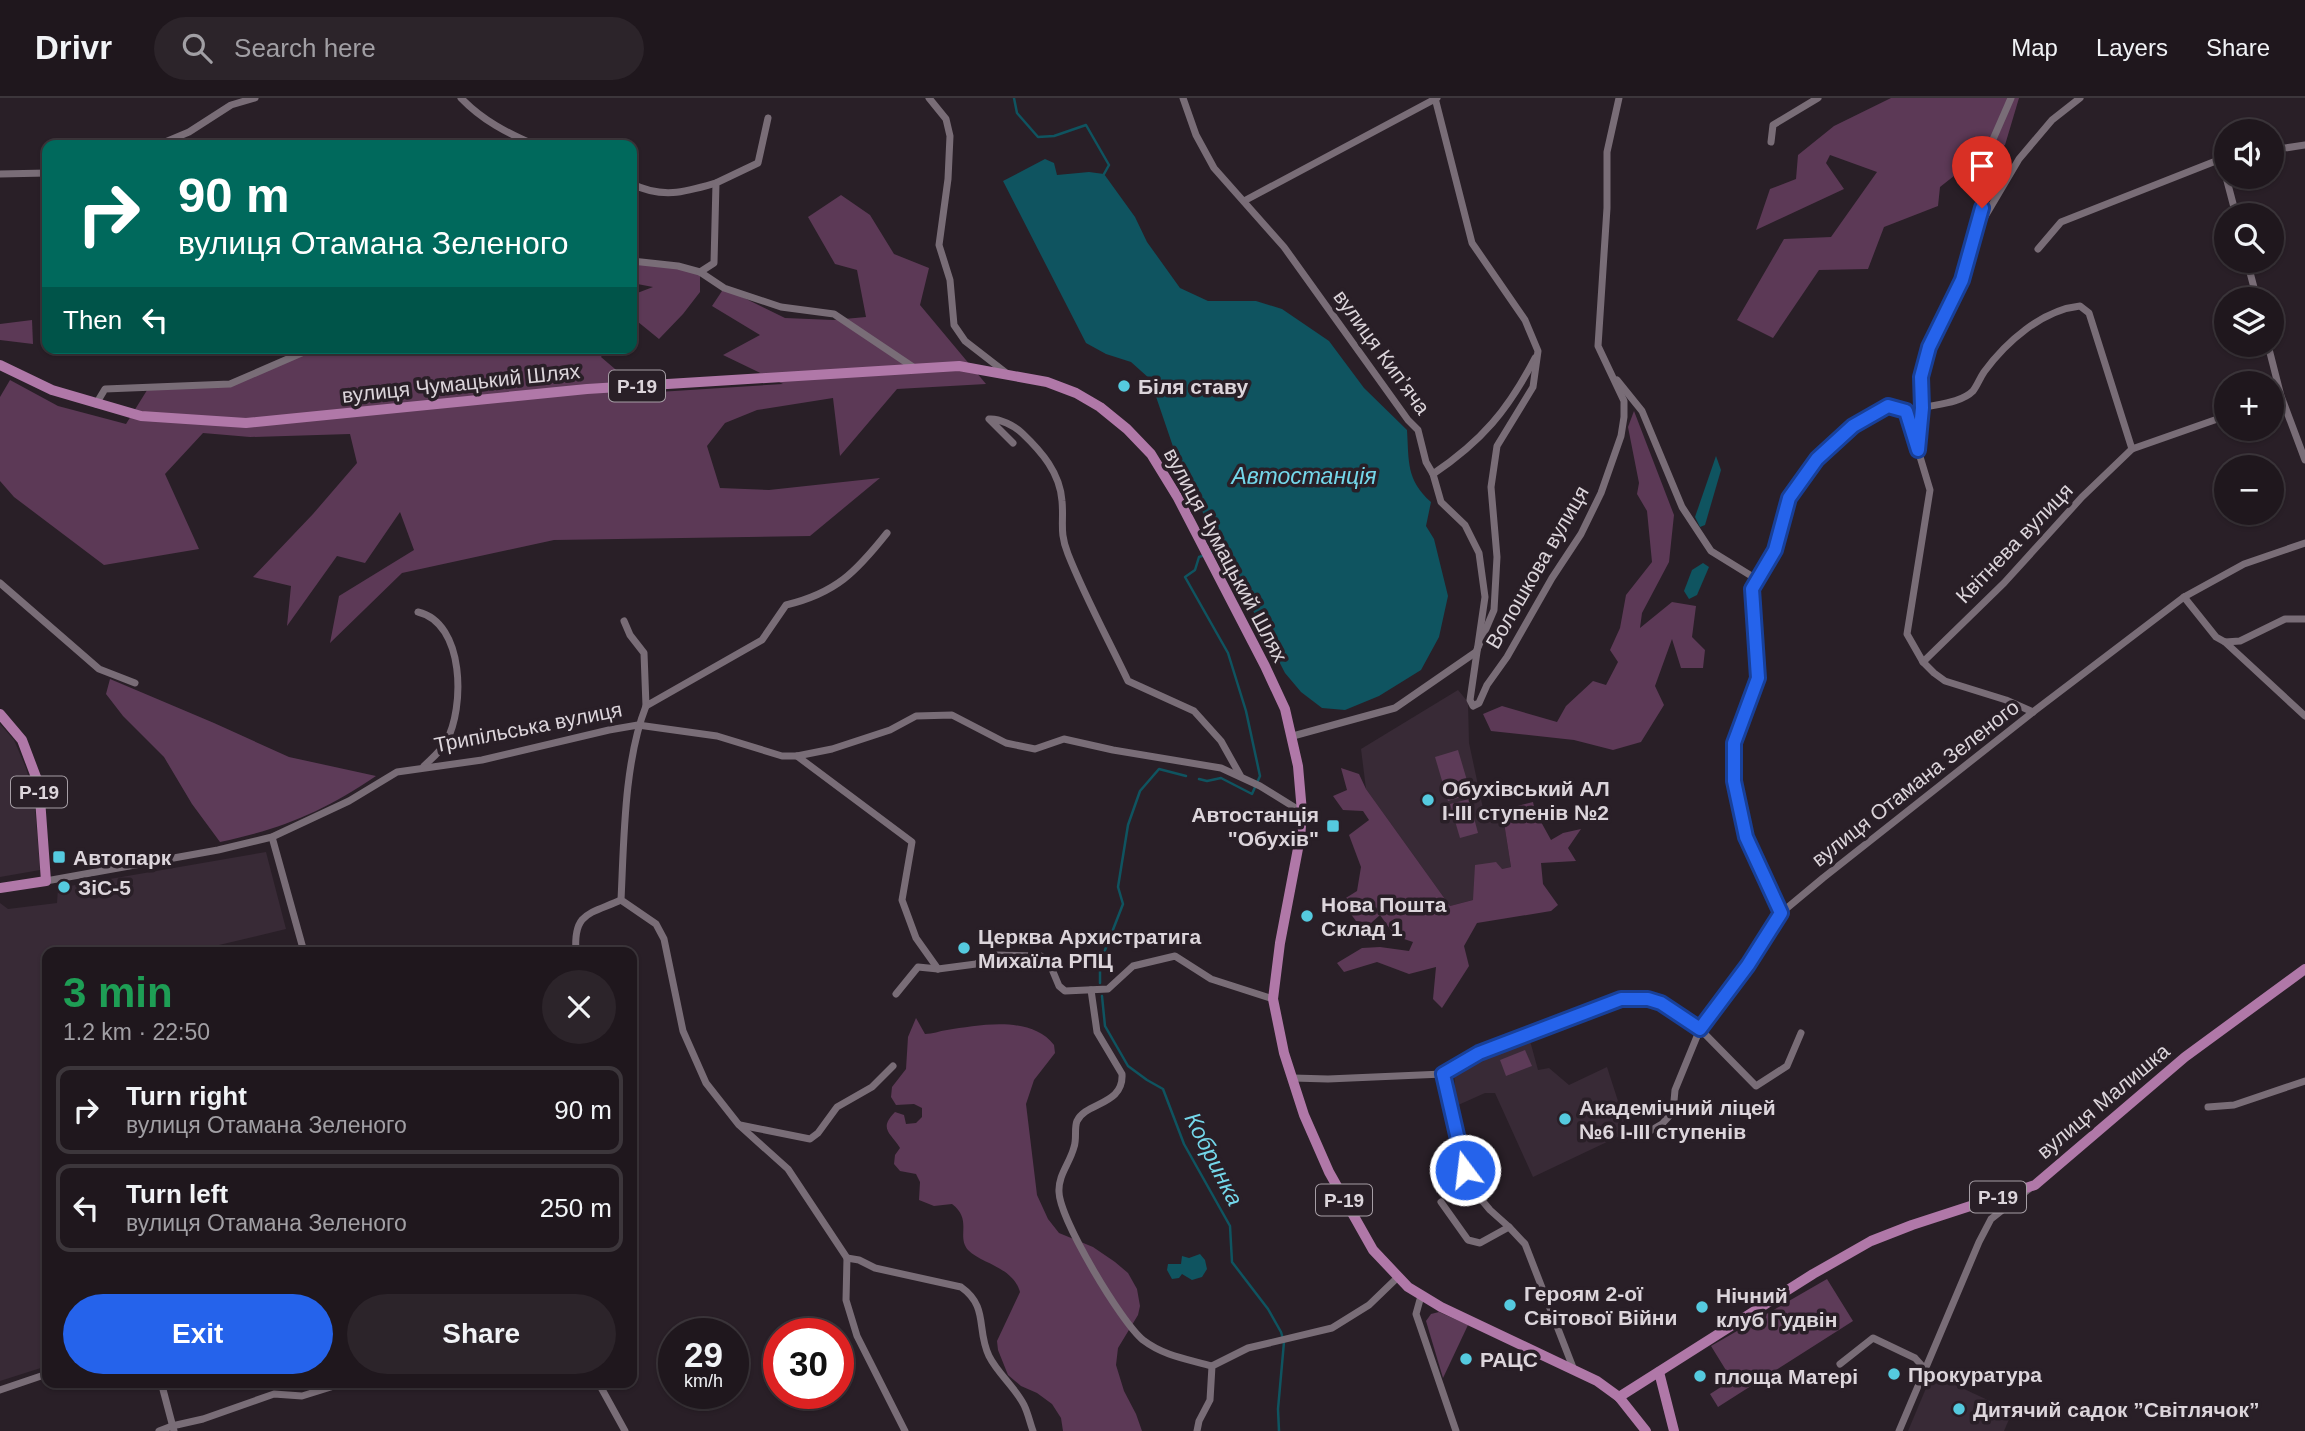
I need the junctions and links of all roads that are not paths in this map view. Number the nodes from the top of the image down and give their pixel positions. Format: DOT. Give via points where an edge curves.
graph roads {
  1 [pos="255,98"];
  2 [pos="461,98"];
  3 [pos="929,98"];
  4 [pos="1183,98"];
  5 [pos="1436,98"];
  6 [pos="1619,98"];
  7 [pos="1818,98"];
  8 [pos="2011,98"];
  9 [pos="2080,98"];
  10 [pos="768,118"];
  11 [pos="170,140"];
  12 [pos="524,140"];
  13 [pos="1771,142"];
  14 [pos="2305,145"];
  15 [pos="2284,148"];
  16 [pos="2214,161"];
  17 [pos="42,173"];
  18 [pos="0,174"];
  19 [pos="716,183"];
  20 [pos="637,186"];
  21 [pos="1244,201"];
  22 [pos="1976,232"];
  23 [pos="2038,249"];
  24 [pos="637,262"];
  25 [pos="700,272"];
  26 [pos="1538,351"];
  27 [pos="299,354"];
  28 [pos="0,365"];
  29 [pos="1606,368"];
  30 [pos="916,369"];
  31 [pos="1008,375"];
  32 [pos="96,404"];
  33 [pos="2284,404"];
  34 [pos="1922,408"];
  35 [pos="2214,420"];
  36 [pos="1013,443"];
  37 [pos="2132,449"];
  38 [pos="1918,450"];
  39 [pos="2305,460"];
  40 [pos="1433,474"];
  41 [pos="887,534"];
  42 [pos="2305,543"];
  43 [pos="1758,580"];
  44 [pos="0,583"];
  45 [pos="2184,597"];
  46 [pos="418,612"];
  47 [pos="2305,619"];
  48 [pos="624,621"];
  49 [pos="2225,642"];
  50 [pos="1476,652"];
  51 [pos="1923,662"];
  52 [pos="135,683"];
  53 [pos="646,706"];
  54 [pos="2033,712"];
  55 [pos="0,714"];
  56 [pos="2305,716"];
  57 [pos="638,726"];
  58 [pos="1293,736"];
  59 [pos="797,756"];
  60 [pos="423,767"];
  61 [pos="1240,776"];
  62 [pos="1302,812"];
  63 [pos="272,837"];
  64 [pos="46,881"];
  65 [pos="0,888"];
  66 [pos="621,900"];
  67 [pos="1781,913"];
  68 [pos="303,947"];
  69 [pos="576,947"];
  70 [pos="938,969"];
  71 [pos="2305,969"];
  72 [pos="1091,990"];
  73 [pos="896,994"];
  74 [pos="1273,999"];
  75 [pos="1700,1029"];
  76 [pos="1801,1033"];
  77 [pos="893,1066"];
  78 [pos="1443,1074"];
  79 [pos="1293,1078"];
  80 [pos="2305,1081"];
  81 [pos="2208,1107"];
  82 [pos="739,1125"];
  83 [pos="1650,1131"];
  84 [pos="2035,1185"];
  85 [pos="1441,1202"];
  86 [pos="1509,1227"];
  87 [pos="847,1258"];
  88 [pos="1396,1278"];
  89 [pos="1421,1296"];
  90 [pos="1840,1364"];
  91 [pos="1212,1366"];
  92 [pos="1925,1369"];
  93 [pos="1574,1370"];
  94 [pos="1659,1372"];
  95 [pos="42,1376"];
  96 [pos="163,1388"];
  97 [pos="328,1388"];
  98 [pos="601,1388"];
  99 [pos="0,1390"];
  100 [pos="1619,1397"];
  101 [pos="173,1428"];
  102 [pos="159,1431"];
  103 [pos="625,1431"];
  104 [pos="905,1431"];
  105 [pos="1033,1431"];
  106 [pos="1197,1431"];
  107 [pos="1456,1431"];
  108 [pos="1646,1431"];
  109 [pos="1674,1431"];
  110 [pos="1899,1431"];
  1 -- 11 [label="street" via="231,105"];
  2 -- 12 [label="street" via="473,111"];
  3 -- 31 [label="street" via="946,119 950,136 939,245 950,280 954,325 965,341"];
  4 -- 21 [label="street, вулиця Кипʼяча" via="1214,169"];
  5 -- 21 [label="street"];
  5 -- 26 [label="street" via="1472,243 1525,320"];
  6 -- 29 [label="street, Волошкова вулиця" via="1607,152 1598,346"];
  7 -- 13 [label="street" via="1773,125"];
  8 -- 22 [label="street" via="1978,176 1982,208"];
  9 -- 22 [label="street" via="2052,120 2019,159"];
  10 -- 19 [label="street" via="758,163"];
  14 -- 15 [label="street"];
  16 -- 23 [label="street" via="2061,222"];
  17 -- 18 [label="street"];
  19 -- 20 [label="street" via="681,193 648,192"];
  19 -- 25 [label="street" via="714,263"];
  21 -- 40 [label="street, вулиця Кипʼяча" via="1284,247 1418,430"];
  22 -- 34 [label="street" via="1962,280 1929,347 1921,377"];
  24 -- 25 [label="street"];
  25 -- 30 [label="street" via="724,288 781,307 834,314"];
  26 -- 40 [label="street" via="1501,414 1464,453"];
  26 -- 50 [label="street" via="1533,387 1497,446 1491,486 1497,557 1494,610"];
  27 -- 32 [label="street" via="230,384 105,389"];
  28 -- 32 [label="main road, вулиця Чумацький Шлях / Р-19" via="52,390"];
  29 -- 43 [label="street" via="1642,411 1682,507 1711,551"];
  29 -- 50 [label="street, Волошкова вулиця" via="1624,401 1624,417 1601,493 1581,534 1473,706"];
  30 -- 31 [label="main road, вулиця Чумацький Шлях / Р-19" via="959,366"];
  30 -- 32 [label="main road, вулиця Чумацький Шлях / Р-19" via="587,389 246,424 141,416"];
  31 -- 58 [label="main road, вулиця Чумацький Шлях / Р-19" via="1076,393 1100,407 1152,454 1265,666"];
  33 -- 39 [label="street"];
  34 -- 37 [label="street" via="1972,392 1984,372 2039,319 2080,306 2089,313"];
  34 -- 38 [label="street"];
  35 -- 37 [label="street, Квітнева вулиця"];
  36 -- 61 [label="street" via="989,419 1018,429 1043,453 1059,481 1060,525 1067,552 1128,681 1195,711 1221,741"];
  37 -- 51 [label="street, Квітнева вулиця"];
  38 -- 43 [label="street" via="1906,411 1888,406 1853,426 1817,459 1789,498 1775,550"];
  38 -- 51 [label="street" via="1930,489 1907,634"];
  40 -- 50 [label="street, вулиця Кипʼяча" via="1441,502 1465,525 1479,553 1485,597"];
  41 -- 53 [label="street" via="841,583 786,605 762,640"];
  42 -- 45 [label="street, вулиця Отамана Зеленого" via="2244,564"];
  43 -- 67 [label="street" via="1752,589 1758,678 1734,743 1734,781 1746,837"];
  44 -- 52 [label="street" via="99,669"];
  45 -- 49 [label="street"];
  45 -- 54 [label="street, вулиця Отамана Зеленого"];
  46 -- 60 [label="street" via="438,624 450,639 459,674 456,716 445,743"];
  47 -- 49 [label="street" via="2285,619 2240,641"];
  48 -- 53 [label="street" via="644,653"];
  49 -- 56 [label="street"];
  50 -- 58 [label="street" via="1395,708"];
  51 -- 54 [label="street" via="1945,681"];
  53 -- 57 [label="street"];
  54 -- 67 [label="street, вулиця Отамана Зеленого"];
  55 -- 64 [label="main road, Р-19" via="22,740 39,785"];
  57 -- 59 [label="street, Трипільська вулиця" via="717,736 782,756"];
  57 -- 60 [label="street, Трипільська вулиця" via="482,760"];
  57 -- 66 [label="street" via="624,819"];
  58 -- 62 [label="main road, вулиця Чумацький Шлях / Р-19"];
  59 -- 61 [label="street, Трипільська вулиця" via="832,750 916,716 953,715 1006,743 1035,749 1064,739 1221,768"];
  59 -- 70 [label="street" via="912,842 902,900 916,938"];
  60 -- 63 [label="street, Трипільська вулиця" via="397,772 349,801"];
  61 -- 62 [label="street, Трипільська вулиця"];
  62 -- 74 [label="main road, вулиця Чумацький Шлях / Р-19"];
  63 -- 64 [label="street, Трипільська вулиця"];
  63 -- 68 [label="street"];
  64 -- 65 [label="main road, Трипільська вулиця"];
  66 -- 69 [label="street" via="582,918 575,931"];
  66 -- 82 [label="street" via="656,924 664,939 683,1031 706,1083"];
  67 -- 75 [label="street, вулиця Отамана Зеленого"];
  70 -- 72 [label="street" via="976,964 994,955 1041,956 1065,991"];
  70 -- 73 [label="street" via="918,967"];
  71 -- 84 [label="main road, вулиця Малишка / Р-19" via="2185,1057"];
  72 -- 74 [label="street" via="1108,989 1133,966 1175,956 1211,979"];
  72 -- 91 [label="street" via="1097,1032 1123,1081 1107,1102 1076,1122 1074,1148 1059,1182 1059,1195 1080,1249 1142,1339 1170,1356"];
  74 -- 79 [label="main road, вулиця Чумацький Шлях / Р-19"];
  75 -- 76 [label="street" via="1756,1086 1787,1066"];
  75 -- 78 [label="street" via="1661,1003 1621,999 1479,1053"];
  75 -- 83 [label="street, вулиця Отамана Зеленого" via="1675,1090 1673,1112"];
  77 -- 82 [label="street" via="872,1087 836,1107 810,1139"];
  78 -- 79 [label="street"];
  78 -- 86 [label="street" via="1469,1186"];
  79 -- 88 [label="main road, вулиця Чумацький Шлях / Р-19" via="1329,1172 1373,1250"];
  80 -- 81 [label="street" via="2234,1105"];
  82 -- 87 [label="street" via="788,1169"];
  84 -- 92 [label="street" via="1991,1219"];
  84 -- 94 [label="main road, вулиця Малишка / Р-19" via="1871,1241"];
  85 -- 86 [label="street" via="1468,1240 1480,1244"];
  86 -- 93 [label="street" via="1525,1244"];
  87 -- 104 [label="street" via="846,1300 857,1336"];
  87 -- 105 [label="street" via="961,1287 970,1294 979,1306 990,1358 1023,1404"];
  88 -- 89 [label="main road, вулиця Чумацький Шлях / Р-19"];
  88 -- 91 [label="street" via="1369,1305 1332,1328 1248,1348"];
  89 -- 93 [label="main road, вулиця Чумацький Шлях / Р-19"];
  89 -- 107 [label="street" via="1416,1314"];
  90 -- 92 [label="street" via="1873,1338 1915,1358"];
  91 -- 106 [label="street" via="1210,1400"];
  92 -- 110 [label="street"];
  93 -- 100 [label="main road, вулиця Чумацький Шлях / Р-19"];
  94 -- 100 [label="main road, вулиця Малишка / Р-19"];
  94 -- 109 [label="main road"];
  95 -- 99 [label="street"];
  96 -- 101 [label="street"];
  97 -- 101 [label="street" via="302,1396 275,1394"];
  98 -- 103 [label="street"];
  100 -- 108 [label="main road, вулиця Чумацький Шлях"];
  101 -- 102 [label="street"];
}
